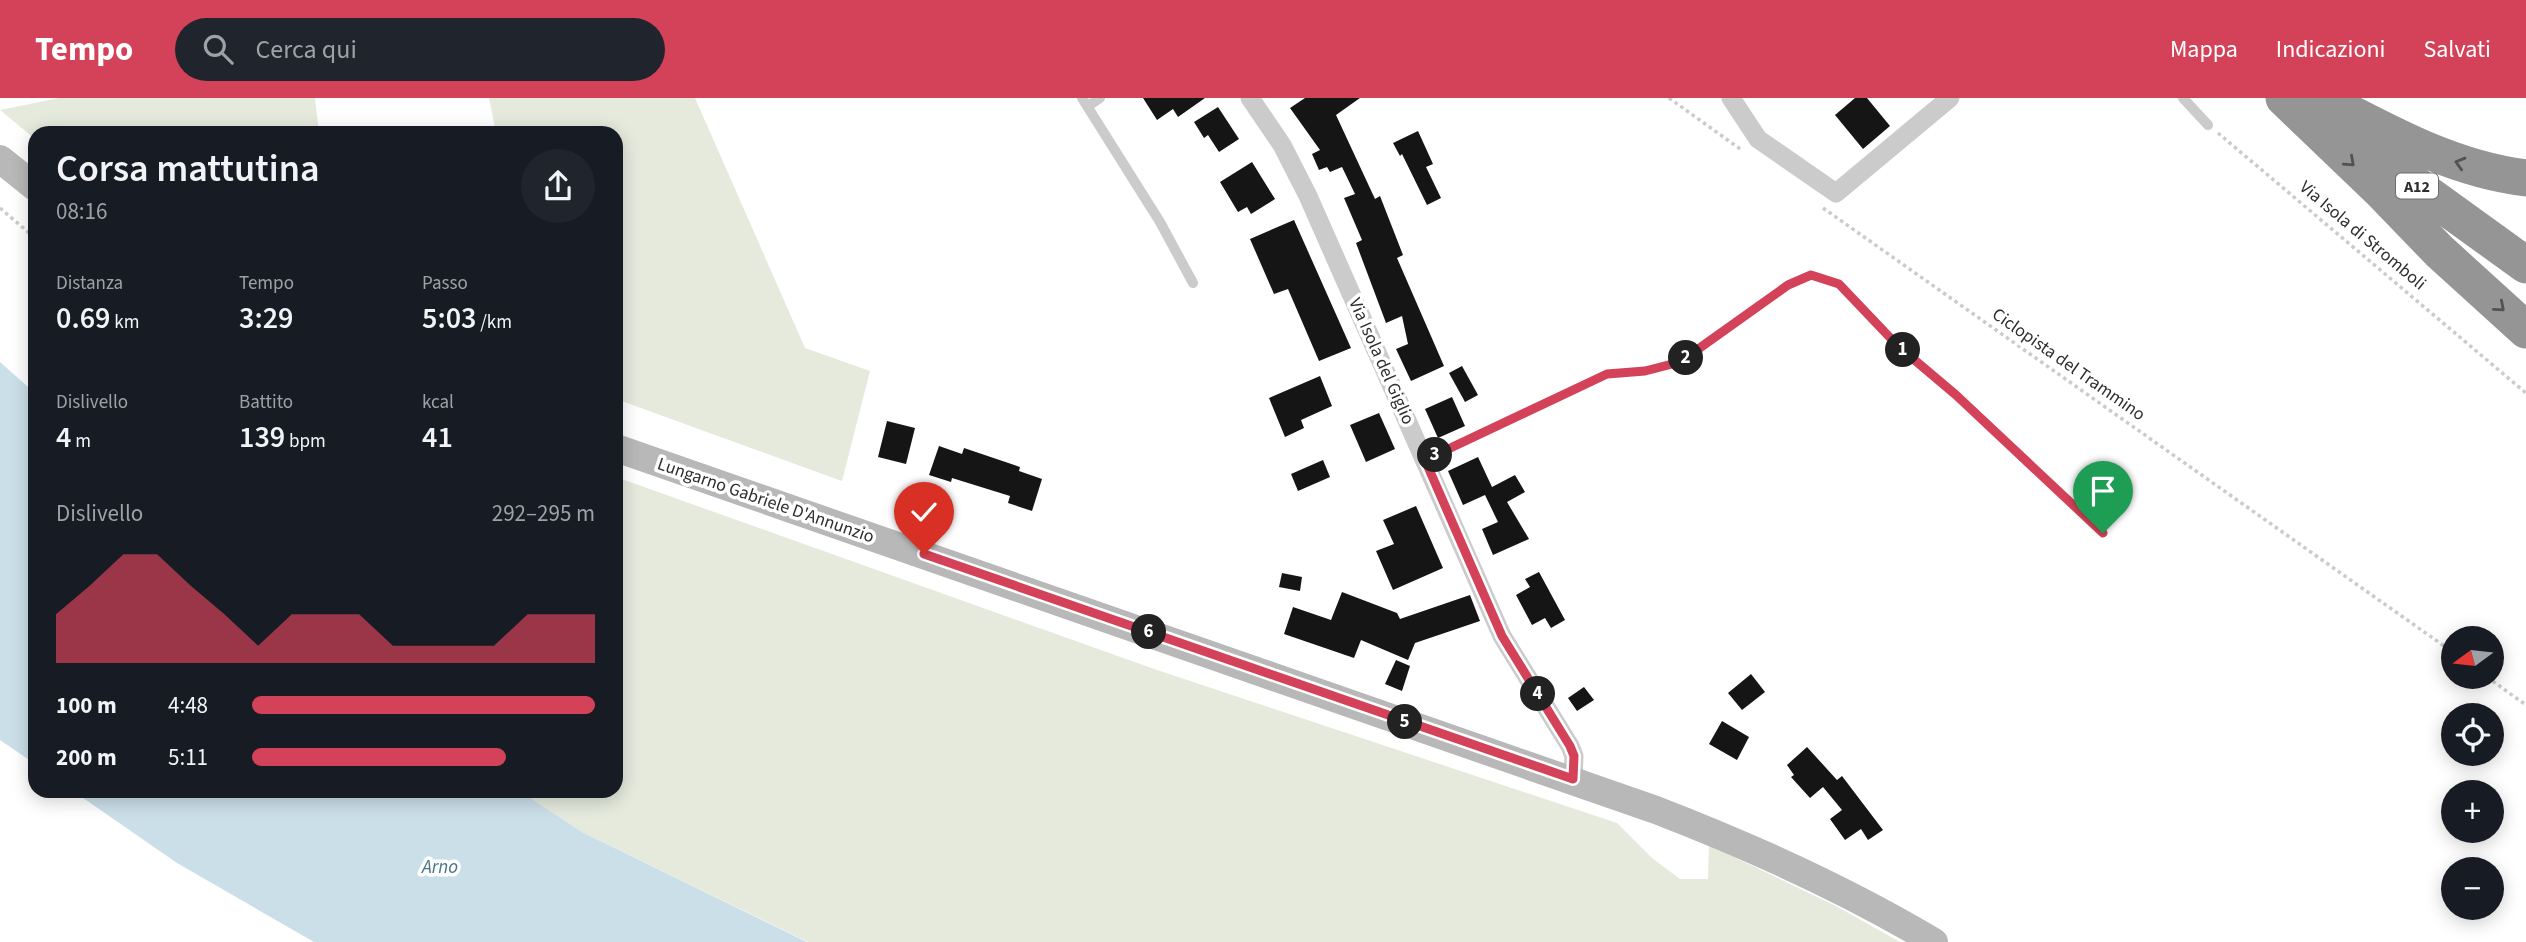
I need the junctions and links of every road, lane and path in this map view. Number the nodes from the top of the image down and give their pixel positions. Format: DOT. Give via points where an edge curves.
graph roads {
  1 [pos="1100,98"];
  2 [pos="1250,98"];
  3 [pos="1669,98"];
  4 [pos="1731,98"];
  5 [pos="1950,98"];
  6 [pos="2183,98"];
  7 [pos="2284,98"];
  8 [pos="2314,98"];
  9 [pos="2321,98"];
  10 [pos="1085,102"];
  11 [pos="2208,125"];
  12 [pos="1748,155"];
  13 [pos="0,159"];
  14 [pos="2526,178"];
  15 [pos="28,181"];
  16 [pos="2381,191"];
  17 [pos="1820,206"];
  18 [pos="0,208"];
  19 [pos="28,232"];
  20 [pos="2526,265"];
  21 [pos="1193,283"];
  22 [pos="2526,291"];
  23 [pos="2526,330"];
  24 [pos="1607,374"];
  25 [pos="2526,393"];
  26 [pos="623,450"];
  27 [pos="1425,460"];
  28 [pos="2103,533"];
  29 [pos="2441,644"];
  30 [pos="2504,689"];
  31 [pos="2526,705"];
  32 [pos="1573,779"];
  33 [pos="1934,942"];
  1 -- 10 [label="lane"];
  2 -- 27 [label="street, Via Isola del Giglio" via="1282,145 1308,196"];
  3 -- 12 [label="path"];
  4 -- 5 [label="street" via="1758,139 1836,193"];
  6 -- 11 [label="lane"];
  7 -- 16 [label="highway, A12, one-way"];
  8 -- 20 [label="highway, A12" via="2422,190"];
  14 -- 9 [label="highway, one-way" via="2435,156"];
  10 -- 21 [label="lane"];
  11 -- 25 [label="path, Via Isola di Stromboli"];
  13 -- 15 [label="main road"];
  16 -- 22 [label="highway, A12"];
  16 -- 23 [label="highway, one-way"];
  17 -- 29 [label="path, Ciclopista del Trammino"];
  18 -- 19 [label="path"];
  24 -- 27 [label="lane"];
  24 -- 28 [label="path" via="1680,362 1788,285 1811,275 1839,284 1898,346"];
  26 -- 32 [label="main road, Lungarno Gabriele D'Annunzio"];
  27 -- 32 [label="street, Via Isola del Giglio" via="1502,636 1570,746"];
  30 -- 31 [label="path"];
  32 -- 33 [label="main road, Lungarno Gabriele D'Annunzio" via="1745,844 1851,895"];
}
